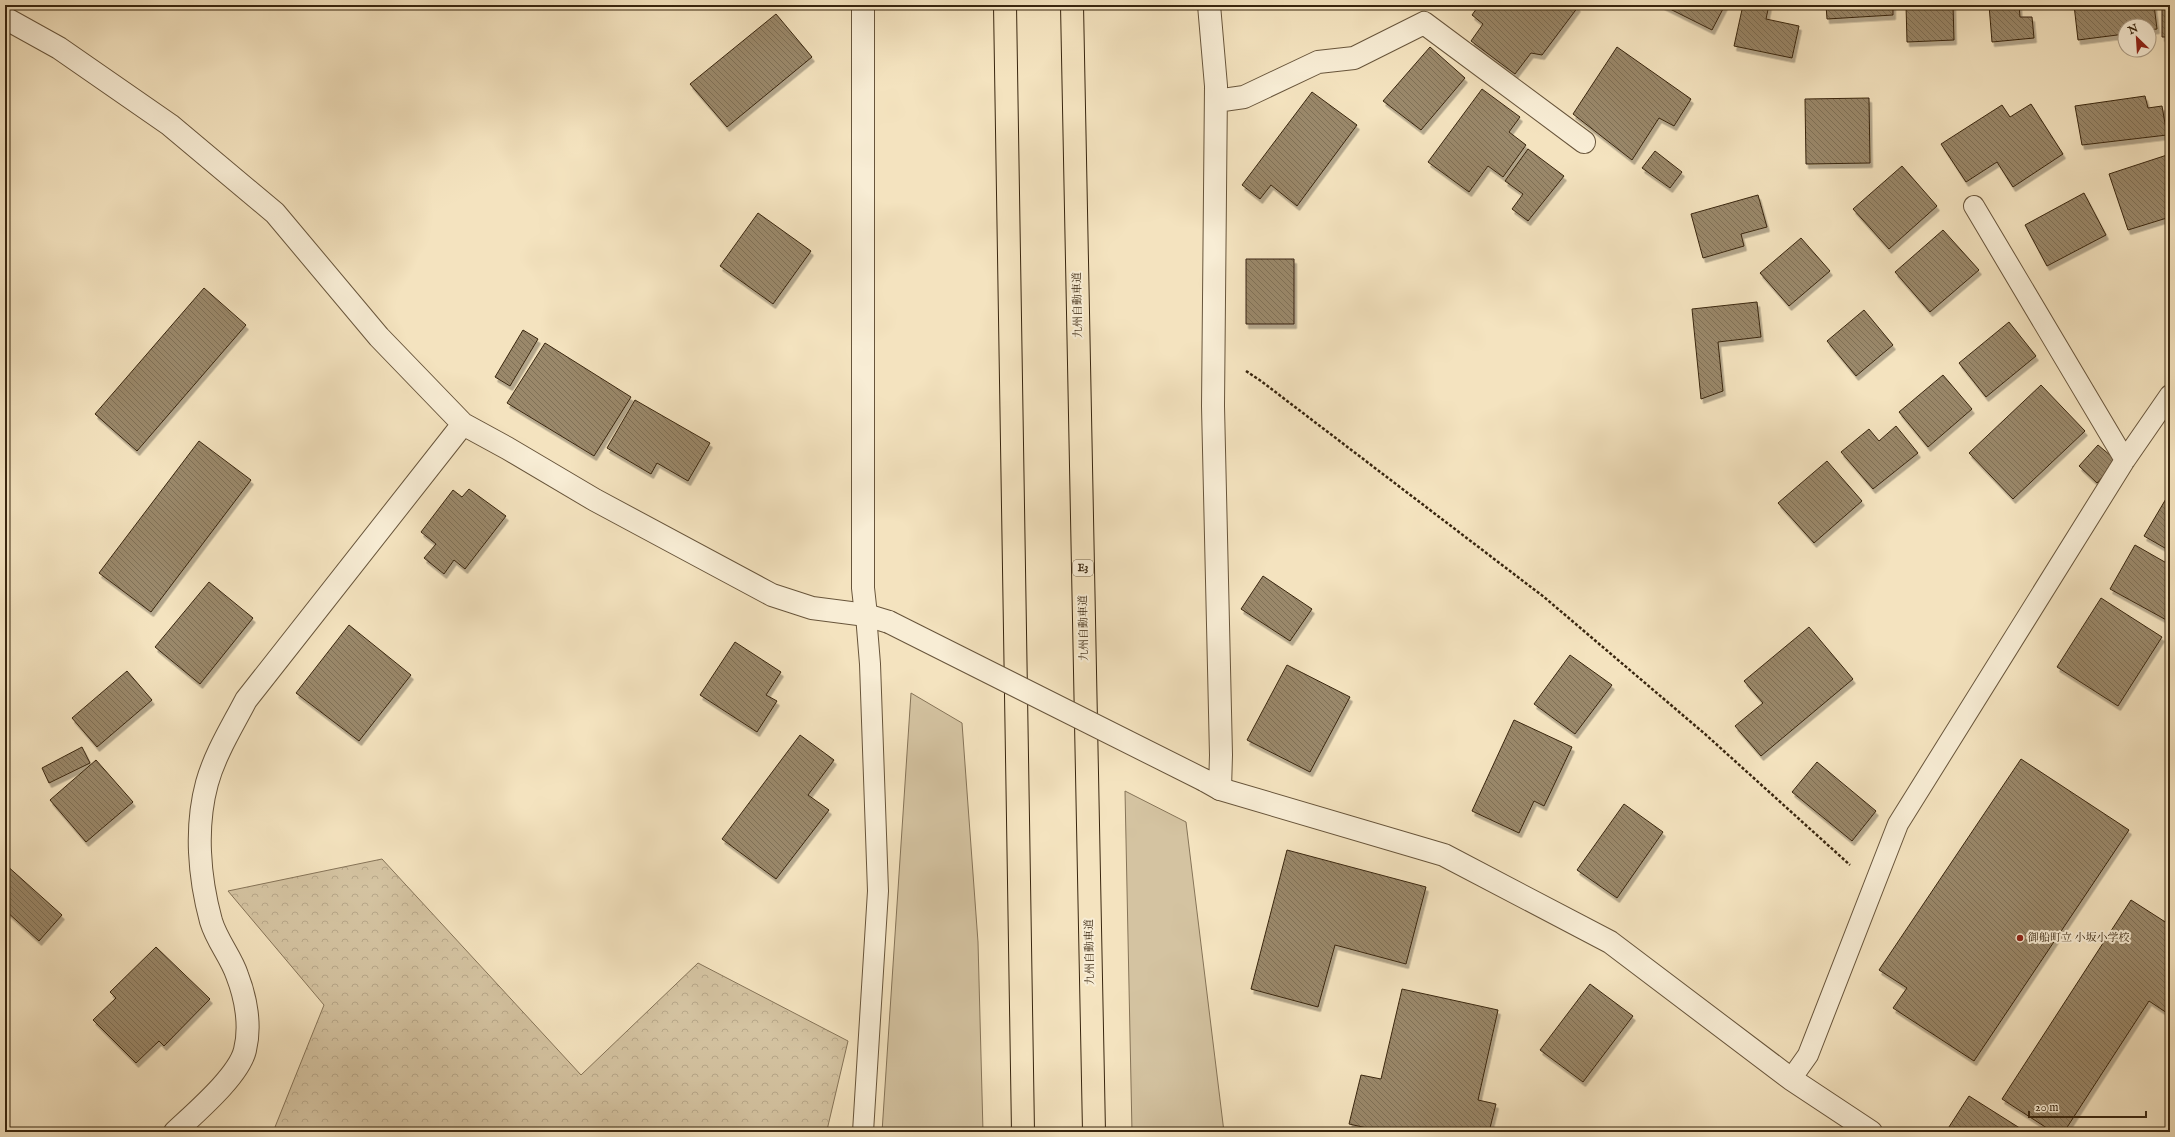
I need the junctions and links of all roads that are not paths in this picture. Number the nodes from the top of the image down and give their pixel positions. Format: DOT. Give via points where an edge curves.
graph roads {
  1 [pos="863,5"];
  2 [pos="1005,5"];
  3 [pos="1072,5"];
  4 [pos="1209,5"];
  5 [pos="5,18"];
  6 [pos="1216,101"];
  7 [pos="1584,142"];
  8 [pos="1974,206"];
  9 [pos="2170,395"];
  10 [pos="463,424"];
  11 [pos="2125,460"];
  12 [pos="866,615"];
  13 [pos="1212,784"];
  14 [pos="1791,1079"];
  15 [pos="175,1132"];
  16 [pos="863,1132"];
  17 [pos="1023,1132"];
  18 [pos="1094,1132"];
  19 [pos="1871,1132"];
  1 -- 12 [label="street" via="863,588"];
  2 -- 17 [label="highway"];
  3 -- 18 [label="highway, 九州自動車道 / E3"];
  4 -- 6 [label="street"];
  5 -- 10 [label="street" via="59,48 170,125 276,213 379,337"];
  6 -- 7 [label="street" via="1244,97 1318,62 1354,58 1424,23"];
  6 -- 13 [label="street" via="1213,369 1221,755"];
  8 -- 11 [label="lane"];
  9 -- 11 [label="lane"];
  10 -- 12 [label="street" via="595,500 772,595 812,608"];
  10 -- 15 [label="street" via="246,700 207,782 199,842 204,881 211,921 237,975 248,1024 245,1051 229,1079"];
  11 -- 14 [label="lane" via="1898,824 1808,1054"];
  12 -- 13 [label="street, bridge" via="889,622"];
  12 -- 16 [label="lane" via="878,891"];
  13 -- 14 [label="street" via="1444,855 1610,942"];
  14 -- 19 [label="street"];
}
